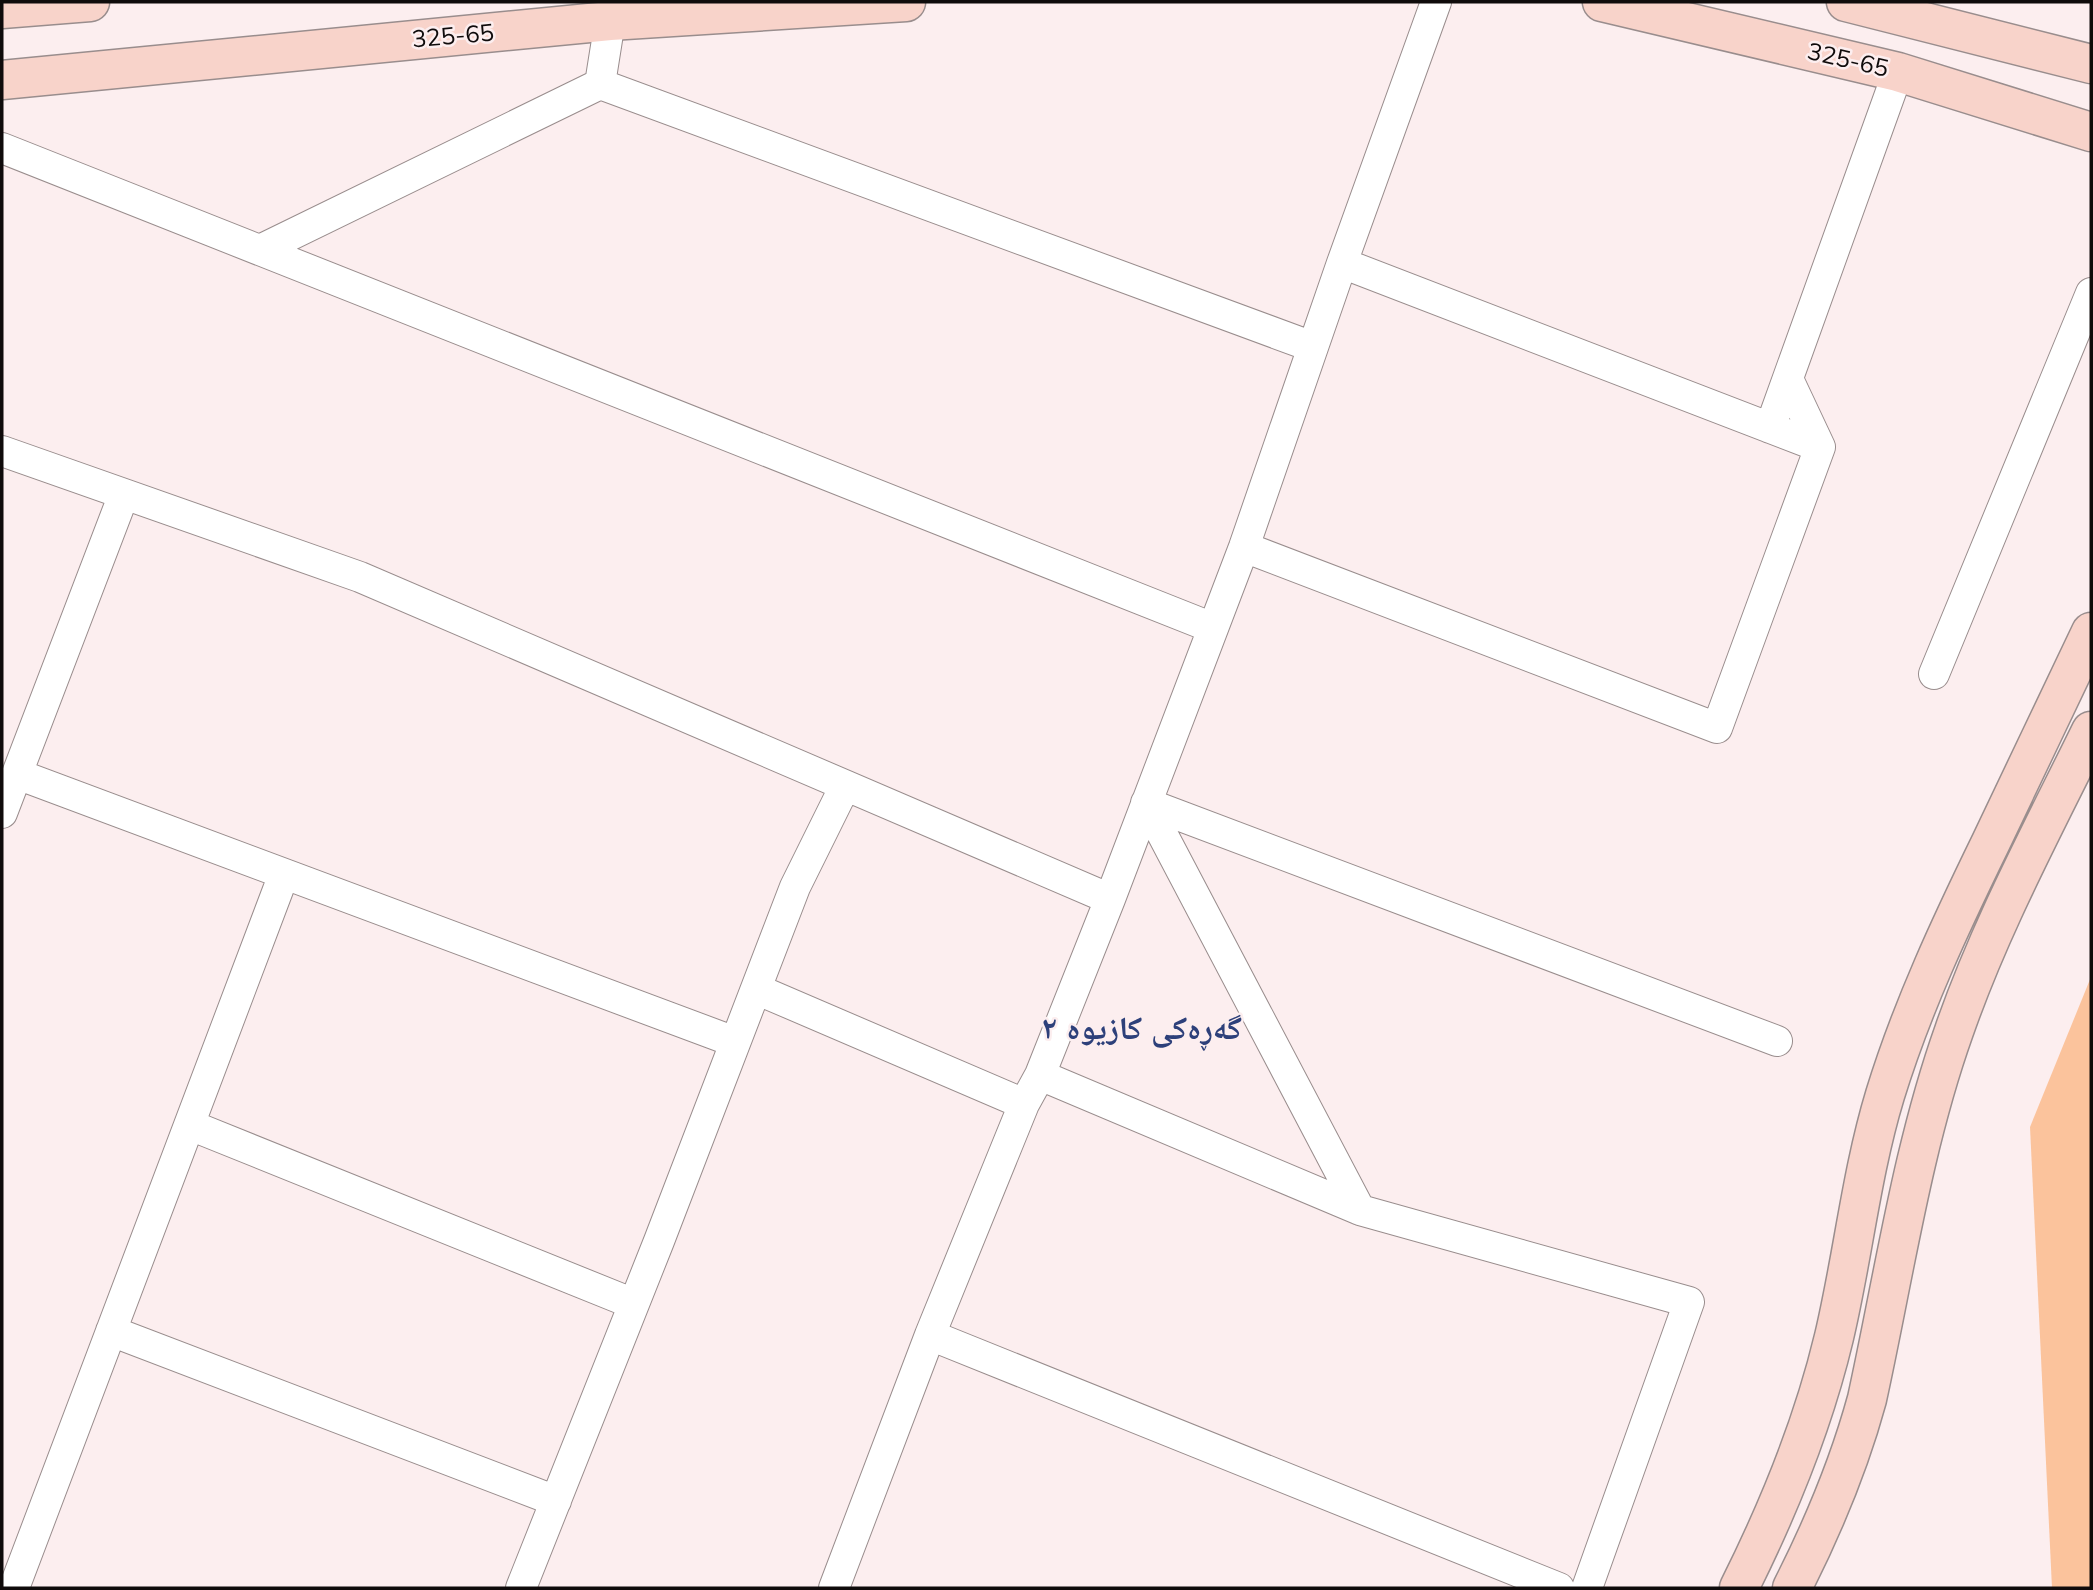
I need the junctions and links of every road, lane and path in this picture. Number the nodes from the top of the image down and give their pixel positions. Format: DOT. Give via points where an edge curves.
graph roads {
  1 [pos="90,2"];
  2 [pos="906,2"];
  3 [pos="1436,2"];
  4 [pos="1602,2"];
  5 [pos="1846,2"];
  6 [pos="2,9"];
  7 [pos="610,21"];
  8 [pos="2091,64"];
  9 [pos="1898,72"];
  10 [pos="2,80"];
  11 [pos="600,84"];
  12 [pos="2091,132"];
  13 [pos="2,148"];
  14 [pos="260,250"];
  15 [pos="1342,263"];
  16 [pos="2091,293"];
  17 [pos="1313,347"];
  18 [pos="1788,379"];
  19 [pos="1770,428"];
  20 [pos="1820,447"];
  21 [pos="2,451"];
  22 [pos="124,494"];
  23 [pos="1244,547"];
  24 [pos="1213,628"];
  25 [pos="2091,632"];
  26 [pos="1934,674"];
  27 [pos="2091,731"];
  28 [pos="17,774"];
  29 [pos="845,786"];
  30 [pos="1146,803"];
  31 [pos="2,814"];
  32 [pos="284,874"];
  33 [pos="1110,899"];
  34 [pos="756,989"];
  35 [pos="1777,1041"];
  36 [pos="735,1042"];
  37 [pos="1040,1075"];
  38 [pos="1024,1104"];
  39 [pos="190,1125"];
  40 [pos="1360,1210"];
  41 [pos="634,1304"];
  42 [pos="111,1331"];
  43 [pos="930,1335"];
  44 [pos="556,1501"];
  45 [pos="1756,1552"];
  46 [pos="1796,1580"];
  47 [pos="14,1588"];
  48 [pos="521,1588"];
  49 [pos="834,1588"];
  50 [pos="1559,1588"];
  51 [pos="1587,1588"];
  52 [pos="1738,1588"];
  1 -- 6 [label="street"];
  2 -- 7 [label="street, 325-65"];
  3 -- 15 [label="street"];
  4 -- 9 [label="street, 325-65"];
  5 -- 8 [label="street"];
  7 -- 10 [label="street, 325-65"];
  7 -- 11 [label="street"];
  9 -- 12 [label="street, 325-65"];
  9 -- 18 [label="street"];
  11 -- 14 [label="street"];
  11 -- 17 [label="street"];
  13 -- 14 [label="street"];
  14 -- 24 [label="street"];
  15 -- 17 [label="street"];
  15 -- 19 [label="street"];
  16 -- 26 [label="street"];
  17 -- 23 [label="street"];
  18 -- 19 [label="street"];
  18 -- 20 [label="street"];
  19 -- 20 [label="street"];
  20 -- 23 [label="street" via="1717,728"];
  21 -- 22 [label="street"];
  22 -- 28 [label="street"];
  22 -- 29 [label="street" via="360,577"];
  23 -- 24 [label="street"];
  24 -- 30 [label="street"];
  25 -- 45 [label="street" via="1946,934 1904,1038 1870,1155 1820,1391 1788,1481"];
  27 -- 46 [label="street" via="1977,968 1954,1030 1930,1107 1862,1418 1835,1497"];
  28 -- 31 [label="street"];
  28 -- 32 [label="street"];
  29 -- 33 [label="street"];
  29 -- 34 [label="street" via="795,887"];
  30 -- 33 [label="street"];
  30 -- 35 [label="street"];
  30 -- 40 [label="street"];
  32 -- 36 [label="street"];
  32 -- 39 [label="street"];
  33 -- 37 [label="street"];
  34 -- 36 [label="street"];
  34 -- 38 [label="street"];
  36 -- 41 [label="street"];
  37 -- 38 [label="street"];
  37 -- 40 [label="street"];
  38 -- 43 [label="street"];
  39 -- 41 [label="street"];
  39 -- 42 [label="street"];
  40 -- 51 [label="street" via="1689,1302"];
  41 -- 44 [label="street"];
  42 -- 44 [label="street"];
  42 -- 47 [label="street"];
  43 -- 49 [label="street"];
  43 -- 50 [label="street"];
  44 -- 48 [label="street"];
  45 -- 46 [label="street"];
  45 -- 52 [label="street"];
}
